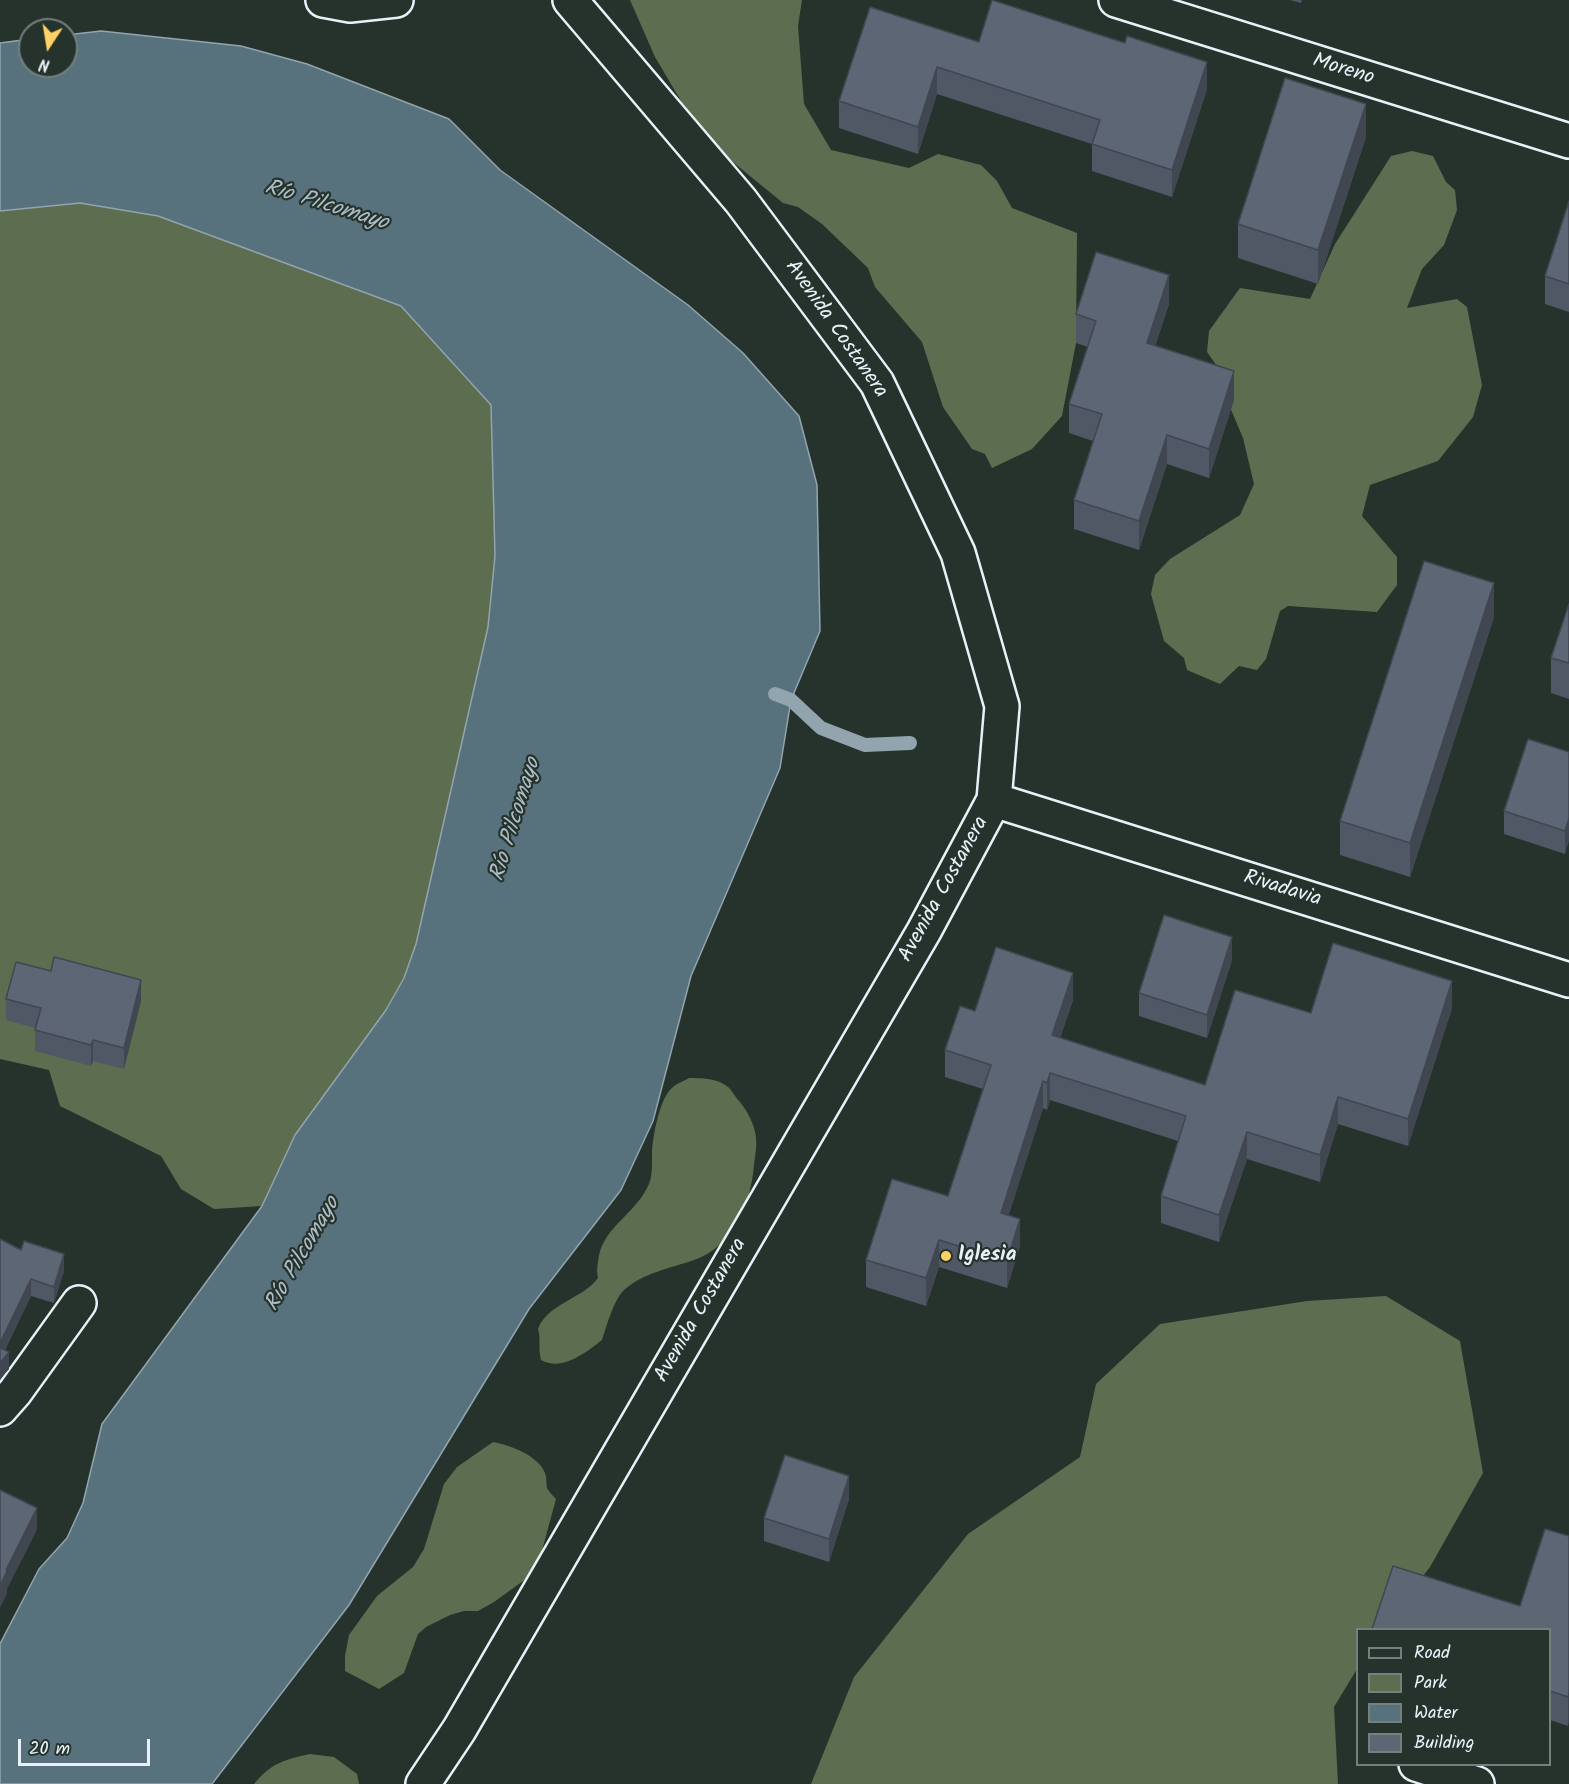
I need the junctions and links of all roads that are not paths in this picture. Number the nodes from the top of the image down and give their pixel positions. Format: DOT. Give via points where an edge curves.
graph roads {
  1 [pos="323,0"];
  2 [pos="396,0"];
  3 [pos="570,0"];
  4 [pos="1116,0"];
  5 [pos="1569,141"];
  6 [pos="994,800"];
  7 [pos="1569,980"];
  8 [pos="79,1303"];
  9 [pos="0,1409"];
  10 [pos="1422,1766"];
  11 [pos="423,1784"];
  12 [pos="1477,1784"];
  1 -- 2 [label="street" via="350,5"];
  3 -- 6 [label="street, Avenida Costanera" via="741,201 877,383 958,553 1002,706"];
  4 -- 5 [label="street, Moreno"];
  6 -- 7 [label="street, Rivadavia"];
  6 -- 11 [label="street, Avenida Costanera" via="924,930 459,1730"];
  8 -- 9 [label="street"];
  10 -- 12 [label="street"];
}
